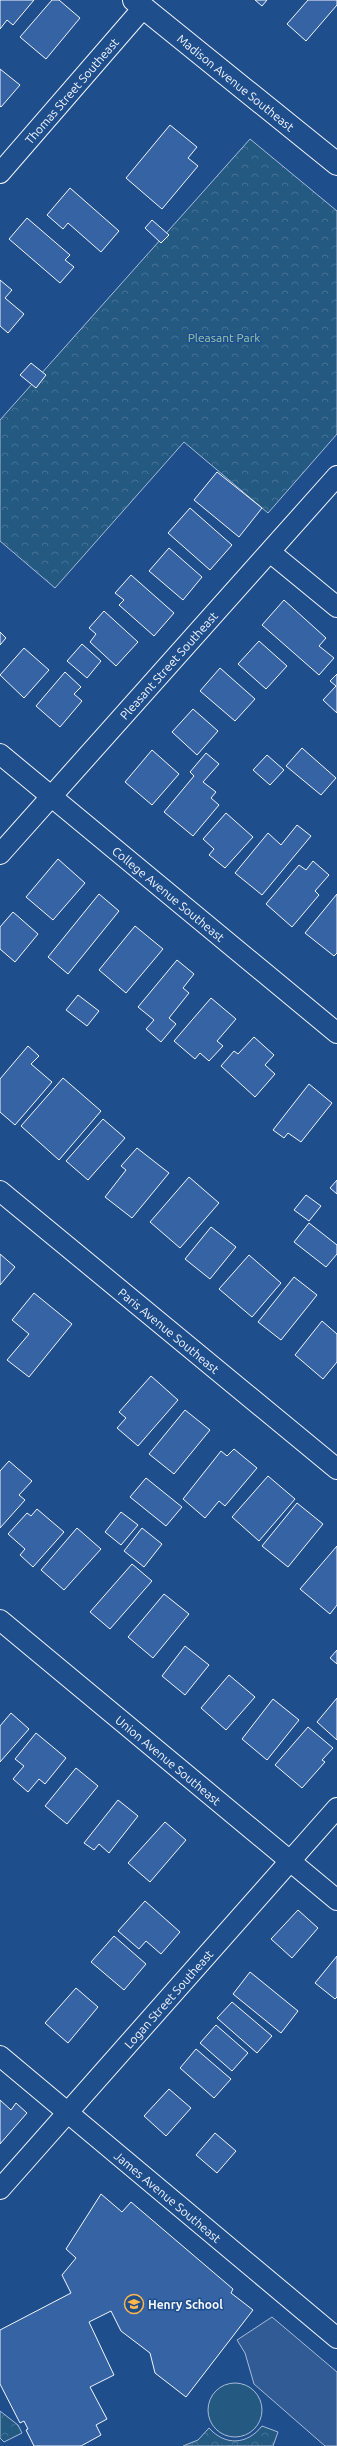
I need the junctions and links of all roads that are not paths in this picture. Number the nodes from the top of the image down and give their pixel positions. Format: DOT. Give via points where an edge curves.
graph roads {
  1 [pos="139,4"];
  2 [pos="337,164"];
  3 [pos="0,173"];
  4 [pos="337,476"];
  5 [pos="270,552"];
  6 [pos="337,607"];
  7 [pos="0,754"];
  8 [pos="51,796"];
  9 [pos="0,854"];
  10 [pos="337,1033"];
  11 [pos="0,1191"];
  12 [pos="337,1469"];
  13 [pos="0,1620"];
  14 [pos="337,1808"];
  15 [pos="290,1860"];
  16 [pos="337,1900"];
  17 [pos="0,2056"];
  18 [pos="67,2112"];
  19 [pos="0,2189"];
  20 [pos="337,2338"];
  1 -- 2 [label="street, Madison Avenue Southeast"];
  1 -- 3 [label="street, Thomas Street Southeast"];
  4 -- 5 [label="street, Pleasant Street Southeast"];
  5 -- 6 [label="street"];
  5 -- 8 [label="street, Pleasant Street Southeast"];
  7 -- 8 [label="street, College Avenue Southeast"];
  8 -- 9 [label="street, Pleasant Street Southeast"];
  8 -- 10 [label="street, College Avenue Southeast"];
  11 -- 12 [label="street, Paris Avenue Southeast"];
  13 -- 15 [label="street, Union Avenue Southeast"];
  14 -- 15 [label="street, Logan Street Southeast"];
  15 -- 16 [label="street, Union Avenue Southeast"];
  15 -- 18 [label="street, Logan Street Southeast"];
  17 -- 18 [label="street, James Avenue Southeast"];
  18 -- 19 [label="street, Logan Street Southeast"];
  18 -- 20 [label="street, James Avenue Southeast"];
}
